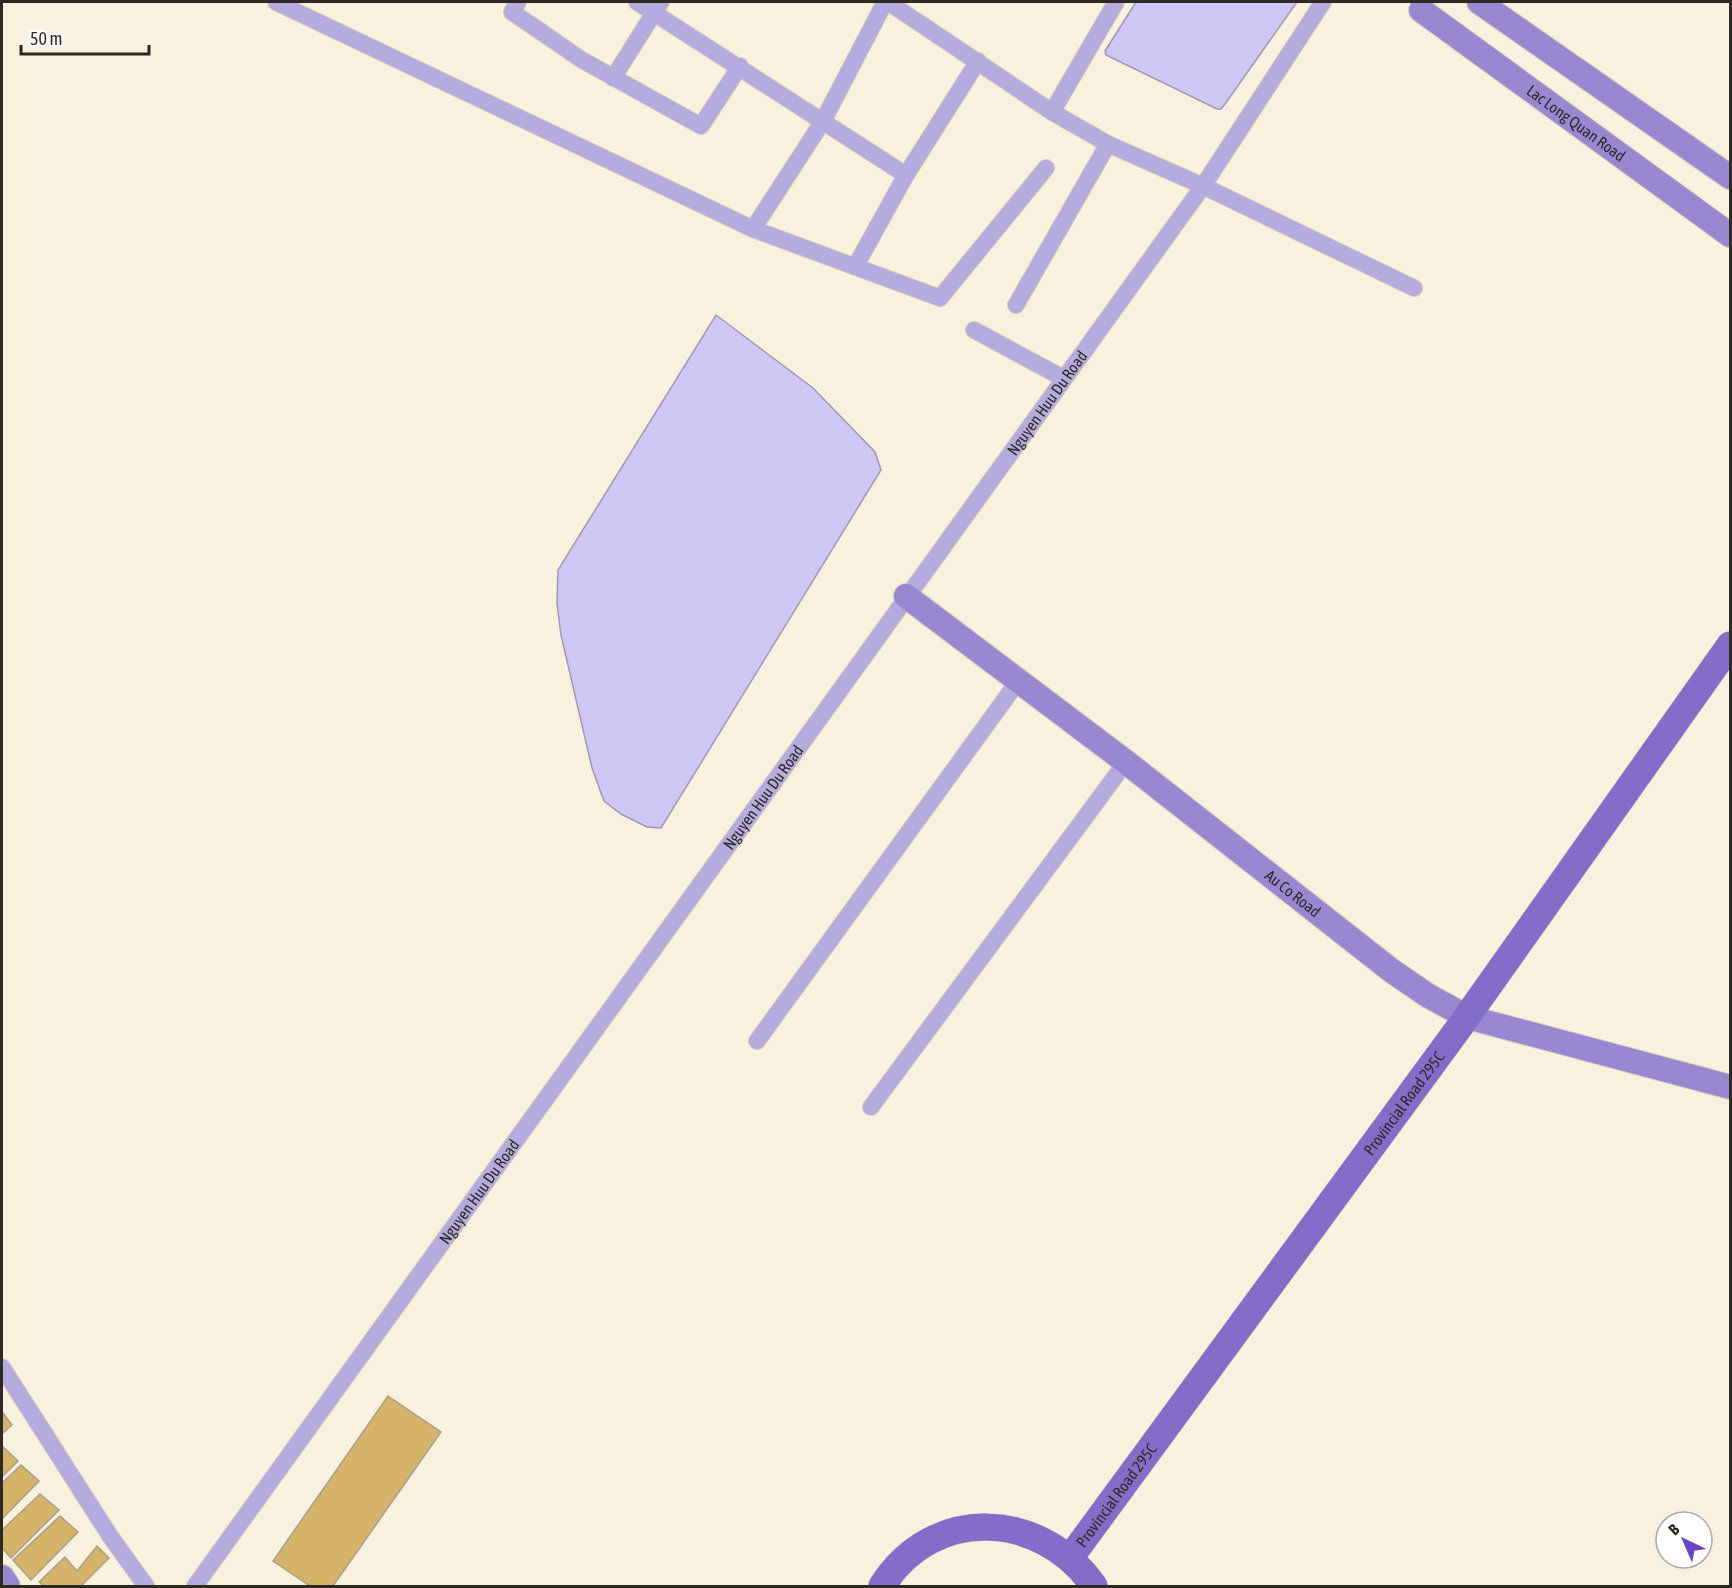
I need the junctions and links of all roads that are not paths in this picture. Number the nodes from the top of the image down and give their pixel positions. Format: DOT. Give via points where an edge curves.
graph roads {
  1 [pos="276,2"];
  2 [pos="518,2"];
  3 [pos="638,2"];
  4 [pos="887,2"];
  5 [pos="1116,2"];
  6 [pos="1323,2"];
  7 [pos="1479,2"];
  8 [pos="658,7"];
  9 [pos="306,8"];
  10 [pos="1421,10"];
  11 [pos="978,62"];
  12 [pos="740,66"];
  13 [pos="613,78"];
  14 [pos="1052,112"];
  15 [pos="823,121"];
  16 [pos="1108,144"];
  17 [pos="1046,168"];
  18 [pos="906,175"];
  19 [pos="1731,177"];
  20 [pos="1203,186"];
  21 [pos="753,229"];
  22 [pos="1731,235"];
  23 [pos="855,267"];
  24 [pos="1414,288"];
  25 [pos="1016,305"];
  26 [pos="974,330"];
  27 [pos="1063,378"];
  28 [pos="906,596"];
  29 [pos="1731,645"];
  30 [pos="1020,681"];
  31 [pos="1126,762"];
  32 [pos="1467,1017"];
  33 [pos="757,1041"];
  34 [pos="1731,1087"];
  35 [pos="871,1107"];
  36 [pos="2,1367"];
  37 [pos="1070,1558"];
  38 [pos="2,1576"];
  39 [pos="8,1587"];
  40 [pos="146,1587"];
  41 [pos="195,1587"];
  42 [pos="882,1587"];
  43 [pos="1094,1587"];
  1 -- 9 [label="street"];
  2 -- 13 [label="street" via="512,12"];
  3 -- 8 [label="street"];
  4 -- 11 [label="street"];
  4 -- 15 [label="street"];
  5 -- 14 [label="street"];
  6 -- 20 [label="street, Nguyen Huu Du Road"];
  7 -- 19 [label="main road"];
  8 -- 12 [label="street"];
  8 -- 13 [label="street"];
  9 -- 21 [label="street"];
  10 -- 22 [label="main road, Lac Long Quan Road"];
  11 -- 14 [label="street"];
  11 -- 18 [label="street"];
  12 -- 13 [label="street" via="701,126"];
  12 -- 15 [label="street"];
  14 -- 16 [label="street"];
  15 -- 18 [label="street"];
  15 -- 21 [label="street"];
  16 -- 20 [label="street"];
  16 -- 25 [label="street"];
  17 -- 23 [label="street" via="940,298"];
  18 -- 23 [label="street"];
  20 -- 24 [label="street"];
  20 -- 27 [label="street, Nguyen Huu Du Road"];
  21 -- 23 [label="street"];
  26 -- 27 [label="street"];
  27 -- 28 [label="street, Nguyen Huu Du Road"];
  28 -- 30 [label="main road, Au Co Road"];
  28 -- 41 [label="street, Nguyen Huu Du Road"];
  29 -- 32 [label="main road, Provincial Road 295C"];
  30 -- 31 [label="main road, Au Co Road"];
  30 -- 33 [label="street"];
  31 -- 32 [label="main road, Au Co Road" via="1392,971"];
  31 -- 35 [label="street"];
  32 -- 34 [label="main road, Au Co Road"];
  32 -- 37 [label="main road, Provincial Road 295C"];
  36 -- 40 [label="street"];
  37 -- 42 [label="main road, Provincial Road 295C" via="1025,1533 974,1528 925,1544 898,1566"];
  37 -- 43 [label="main road, Provincial Road 295C"];
  38 -- 39 [label="main road"];
}
